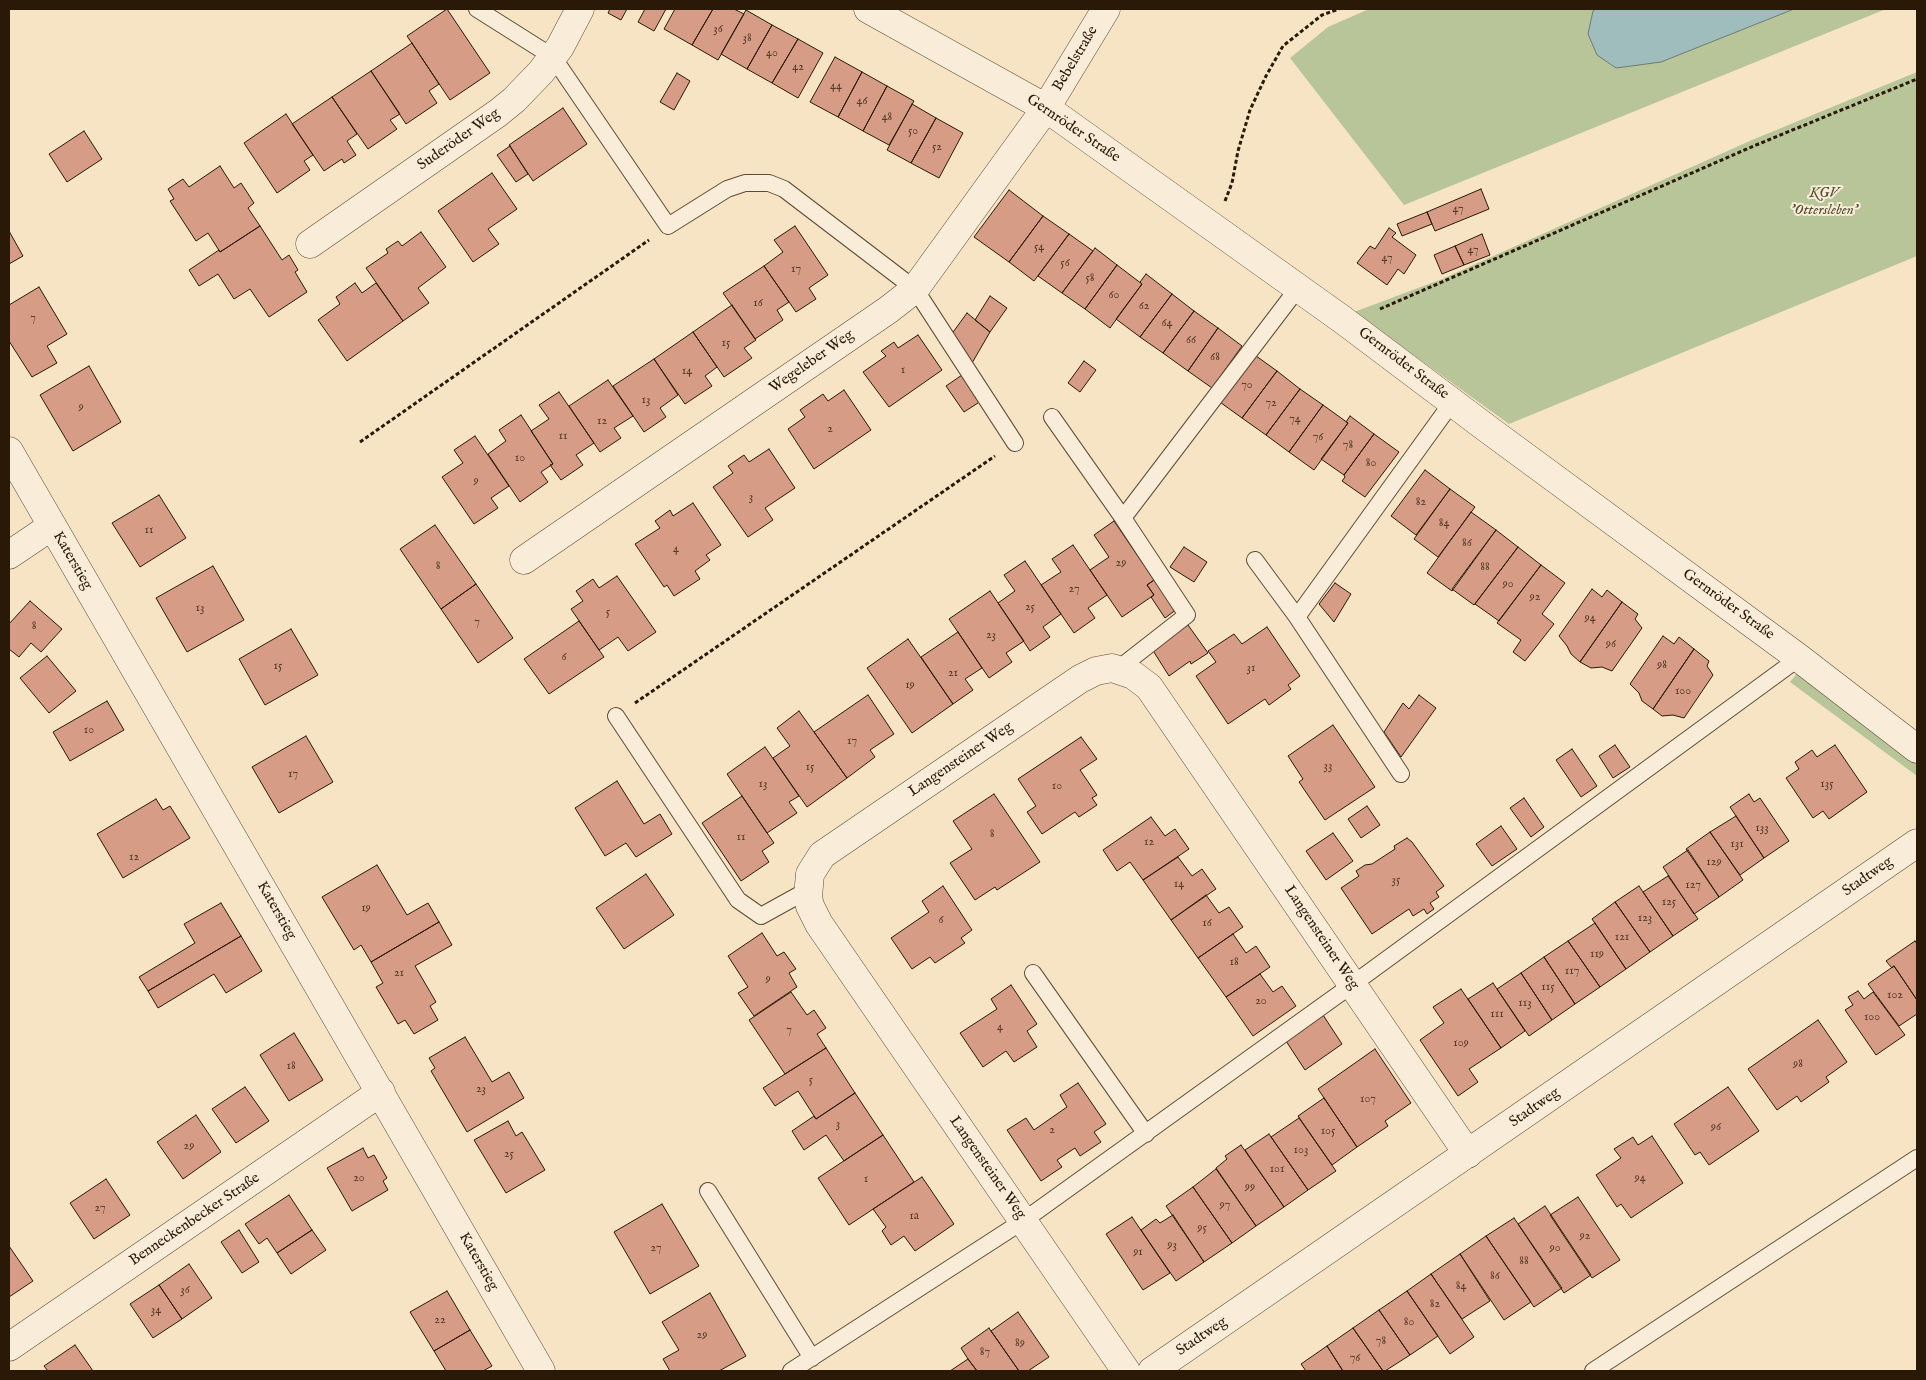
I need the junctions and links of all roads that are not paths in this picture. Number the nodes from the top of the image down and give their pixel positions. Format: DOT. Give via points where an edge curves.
graph roads {
  1 [pos="478,9"];
  2 [pos="580,9"];
  3 [pos="868,9"];
  4 [pos="1106,9"];
  5 [pos="553,57"];
  6 [pos="1046,108"];
  7 [pos="310,244"];
  8 [pos="1298,288"];
  9 [pos="915,289"];
  10 [pos="1453,402"];
  11 [pos="1052,418"];
  12 [pos="1015,443"];
  13 [pos="9,452"];
  14 [pos="1123,518"];
  15 [pos="52,526"];
  16 [pos="9,555"];
  17 [pos="524,560"];
  18 [pos="1255,560"];
  19 [pos="1297,617"];
  20 [pos="1799,658"];
  21 [pos="1118,670"];
  22 [pos="616,716"];
  23 [pos="1917,748"];
  24 [pos="1402,774"];
  25 [pos="1917,843"];
  26 [pos="808,890"];
  27 [pos="1033,973"];
  28 [pos="1353,984"];
  29 [pos="381,1092"];
  30 [pos="1146,1134"];
  31 [pos="1468,1154"];
  32 [pos="1917,1158"];
  33 [pos="708,1191"];
  34 [pos="1023,1221"];
  35 [pos="9,1347"];
  36 [pos="812,1358"];
  37 [pos="541,1371"];
  38 [pos="791,1371"];
  39 [pos="1126,1371"];
  40 [pos="1152,1371"];
  41 [pos="1593,1371"];
  1 -- 5 [label="lane"];
  2 -- 5 [label="street, Suderöder Weg"];
  3 -- 6 [label="street, Gernröder Straße"];
  4 -- 6 [label="street, Bebelstraße"];
  5 -- 7 [label="street, Suderöder Weg" via="528,87 498,113"];
  5 -- 9 [label="lane" via="668,226 727,189 746,183 769,183 784,188"];
  6 -- 8 [label="street, Gernröder Straße"];
  6 -- 9 [label="street, Wegeleber Weg"];
  8 -- 10 [label="street, Gernröder Straße"];
  8 -- 14 [label="lane"];
  9 -- 12 [label="lane"];
  9 -- 17 [label="street, Wegeleber Weg"];
  10 -- 19 [label="lane"];
  10 -- 20 [label="street, Gernröder Straße"];
  11 -- 14 [label="lane"];
  13 -- 15 [label="street, Katerstieg"];
  14 -- 21 [label="lane" via="1186,615"];
  15 -- 16 [label="street"];
  15 -- 29 [label="street, Katerstieg"];
  18 -- 19 [label="lane"];
  19 -- 24 [label="lane"];
  20 -- 23 [label="street, Gernröder Straße"];
  20 -- 28 [label="lane"];
  21 -- 26 [label="street, Langensteiner Weg" via="1096,671 1080,679 826,852 812,869"];
  21 -- 28 [label="street, Langensteiner Weg" via="1141,680 1153,692"];
  22 -- 26 [label="lane" via="738,900 761,916"];
  25 -- 31 [label="street, Stadtweg"];
  26 -- 34 [label="street, Langensteiner Weg" via="810,906 819,924"];
  27 -- 30 [label="lane"];
  28 -- 30 [label="lane"];
  28 -- 31 [label="street, Langensteiner Weg"];
  29 -- 35 [label="street, Benneckenbecker Straße"];
  29 -- 37 [label="street, Katerstieg"];
  30 -- 34 [label="lane"];
  31 -- 40 [label="street, Stadtweg"];
  32 -- 41 [label="lane"];
  33 -- 36 [label="lane"];
  34 -- 36 [label="lane"];
  34 -- 39 [label="street, Langensteiner Weg"];
  36 -- 38 [label="lane"];
}
